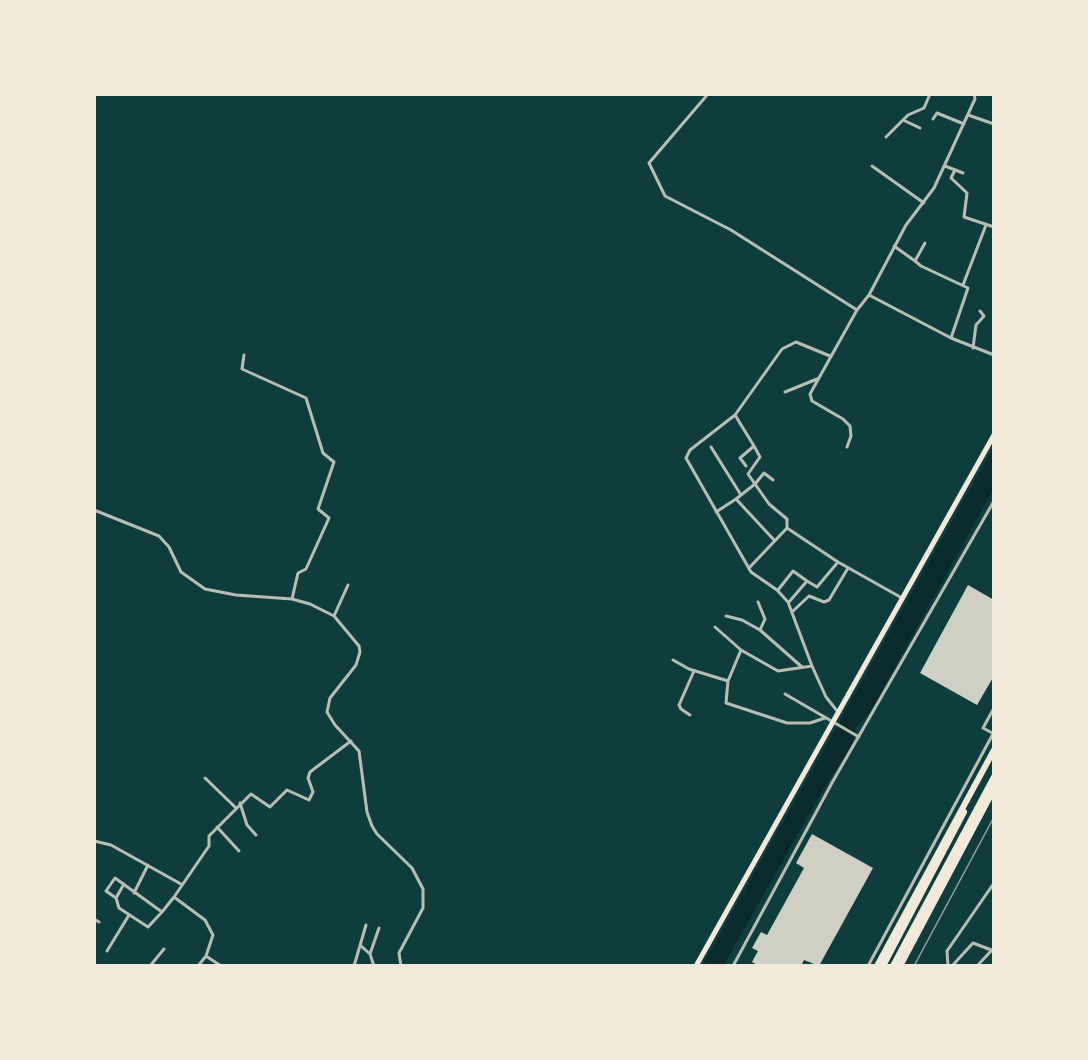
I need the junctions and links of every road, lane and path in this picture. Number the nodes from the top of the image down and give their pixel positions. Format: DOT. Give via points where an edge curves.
graph roads {
  1 [pos="708,94"];
  2 [pos="930,94"];
  3 [pos="974,94"];
  4 [pos="968,115"];
  5 [pos="933,119"];
  6 [pos="903,120"];
  7 [pos="964,124"];
  8 [pos="993,124"];
  9 [pos="920,128"];
  10 [pos="886,137"];
  11 [pos="872,166"];
  12 [pos="945,166"];
  13 [pos="955,170"];
  14 [pos="963,173"];
  15 [pos="924,202"];
  16 [pos="986,225"];
  17 [pos="993,227"];
  18 [pos="925,243"];
  19 [pos="894,246"];
  20 [pos="915,261"];
  21 [pos="963,285"];
  22 [pos="869,295"];
  23 [pos="857,310"];
  24 [pos="980,311"];
  25 [pos="951,338"];
  26 [pos="973,348"];
  27 [pos="244,355"];
  28 [pos="993,355"];
  29 [pos="830,356"];
  30 [pos="818,379"];
  31 [pos="785,392"];
  32 [pos="735,415"];
  33 [pos="993,435"];
  34 [pos="754,446"];
  35 [pos="711,447"];
  36 [pos="847,447"];
  37 [pos="746,466"];
  38 [pos="773,480"];
  39 [pos="755,484"];
  40 [pos="741,495"];
  41 [pos="736,499"];
  42 [pos="993,501"];
  43 [pos="94,510"];
  44 [pos="716,512"];
  45 [pos="787,528"];
  46 [pos="775,541"];
  47 [pos="838,562"];
  48 [pos="749,568"];
  49 [pos="848,568"];
  50 [pos="807,581"];
  51 [pos="348,585"];
  52 [pos="777,590"];
  53 [pos="903,598"];
  54 [pos="292,599"];
  55 [pos="758,602"];
  56 [pos="788,602"];
  57 [pos="792,612"];
  58 [pos="334,616"];
  59 [pos="726,616"];
  60 [pos="716,627"];
  61 [pos="760,630"];
  62 [pos="741,650"];
  63 [pos="673,660"];
  64 [pos="812,666"];
  65 [pos="802,668"];
  66 [pos="694,671"];
  67 [pos="728,681"];
  68 [pos="785,694"];
  69 [pos="993,708"];
  70 [pos="838,712"];
  71 [pos="690,715"];
  72 [pos="825,718"];
  73 [pos="834,724"];
  74 [pos="993,733"];
  75 [pos="857,736"];
  76 [pos="351,741"];
  77 [pos="993,750"];
  78 [pos="993,758"];
  79 [pos="993,777"];
  80 [pos="205,778"];
  81 [pos="993,789"];
  82 [pos="240,803"];
  83 [pos="235,807"];
  84 [pos="217,827"];
  85 [pos="256,835"];
  86 [pos="94,841"];
  87 [pos="239,851"];
  88 [pos="148,865"];
  89 [pos="993,883"];
  90 [pos="124,884"];
  91 [pos="181,884"];
  92 [pos="134,893"];
  93 [pos="174,897"];
  94 [pos="116,898"];
  95 [pos="162,912"];
  96 [pos="129,915"];
  97 [pos="94,919"];
  98 [pos="99,922"];
  99 [pos="366,925"];
  100 [pos="379,928"];
  101 [pos="361,946"];
  102 [pos="164,949"];
  103 [pos="993,950"];
  104 [pos="107,951"];
  105 [pos="370,954"];
  106 [pos="206,956"];
  107 [pos="735,965"];
  108 [pos="150,966"];
  109 [pos="198,966"];
  110 [pos="221,966"];
  111 [pos="354,966"];
  112 [pos="374,966"];
  113 [pos="401,966"];
  114 [pos="696,966"];
  115 [pos="868,966"];
  116 [pos="877,966"];
  117 [pos="883,966"];
  118 [pos="893,966"];
  119 [pos="900,966"];
  120 [pos="950,966"];
  121 [pos="977,966"];
  1 -- 23 [label="street" via="649,162 665,196 731,230"];
  2 -- 6 [label="street" via="924,108"];
  3 -- 4 [label="street"];
  4 -- 7 [label="street"];
  4 -- 8 [label="street"];
  5 -- 7 [label="street" via="937,113"];
  6 -- 9 [label="street"];
  6 -- 10 [label="street"];
  7 -- 12 [label="street"];
  11 -- 15 [label="street"];
  12 -- 13 [label="street"];
  12 -- 15 [label="street"];
  13 -- 14 [label="street"];
  13 -- 16 [label="street" via="951,178 967,193 964,217"];
  15 -- 19 [label="street"];
  16 -- 17 [label="street"];
  16 -- 21 [label="street"];
  18 -- 20 [label="street"];
  19 -- 20 [label="street"];
  19 -- 22 [label="street"];
  20 -- 21 [label="street"];
  21 -- 25 [label="street" via="968,289"];
  22 -- 23 [label="street"];
  22 -- 25 [label="street"];
  23 -- 29 [label="street"];
  24 -- 26 [label="street" via="984,316 976,326"];
  25 -- 26 [label="street"];
  26 -- 28 [label="street"];
  27 -- 54 [label="street" via="242,369 306,398 323,453 334,462 318,509 329,518 306,569 298,573"];
  29 -- 30 [label="street"];
  29 -- 32 [label="street" via="794,342 780,351"];
  30 -- 31 [label="street"];
  30 -- 36 [label="street" via="810,398 850,426"];
  32 -- 34 [label="street"];
  32 -- 44 [label="street" via="686,454"];
  33 -- 53 [label="main road"];
  34 -- 37 [label="street" via="740,458"];
  34 -- 39 [label="street" via="760,457 748,473"];
  35 -- 40 [label="street"];
  38 -- 39 [label="street" via="764,472"];
  39 -- 40 [label="street"];
  39 -- 45 [label="street" via="769,504 787,519"];
  40 -- 41 [label="street"];
  41 -- 44 [label="street"];
  41 -- 46 [label="street"];
  42 -- 75 [label="street"];
  43 -- 54 [label="street" via="159,536 169,546 178,568 205,589"];
  44 -- 48 [label="street"];
  45 -- 46 [label="street"];
  45 -- 47 [label="street"];
  46 -- 48 [label="street"];
  47 -- 49 [label="street"];
  47 -- 50 [label="street" via="817,587"];
  48 -- 52 [label="street"];
  49 -- 53 [label="street"];
  49 -- 57 [label="street" via="829,600 810,596"];
  50 -- 52 [label="street" via="794,570"];
  50 -- 56 [label="street"];
  51 -- 58 [label="street"];
  52 -- 56 [label="street"];
  53 -- 70 [label="main road"];
  54 -- 58 [label="street"];
  55 -- 61 [label="street" via="765,619"];
  56 -- 57 [label="street"];
  57 -- 64 [label="street"];
  58 -- 76 [label="street" via="360,649 356,665 327,706 335,725"];
  59 -- 61 [label="street"];
  60 -- 62 [label="street"];
  61 -- 65 [label="street"];
  62 -- 65 [label="street" via="778,671"];
  62 -- 67 [label="street"];
  63 -- 66 [label="street"];
  64 -- 65 [label="street"];
  64 -- 70 [label="street" via="826,697"];
  66 -- 67 [label="street"];
  66 -- 71 [label="street" via="679,705"];
  67 -- 72 [label="street" via="728,705 787,723 810,723"];
  68 -- 72 [label="street"];
  69 -- 74 [label="street" via="982,728"];
  70 -- 73 [label="main road"];
  72 -- 73 [label="street"];
  73 -- 75 [label="street"];
  73 -- 114 [label="main road"];
  74 -- 115 [label="street"];
  75 -- 107 [label="street"];
  76 -- 82 [label="street" via="310,772 313,792 309,800 287,790 270,807 253,794"];
  76 -- 113 [label="street" via="359,751 372,826 415,872 423,889 423,908 400,949"];
  77 -- 116 [label="highway"];
  78 -- 117 [label="highway"];
  79 -- 118 [label="highway"];
  80 -- 83 [label="street"];
  81 -- 119 [label="highway"];
  82 -- 83 [label="street"];
  82 -- 85 [label="street" via="247,825"];
  83 -- 84 [label="street"];
  84 -- 87 [label="street"];
  84 -- 91 [label="street" via="209,837 209,846"];
  86 -- 88 [label="street" via="111,845"];
  88 -- 91 [label="street"];
  88 -- 92 [label="street"];
  89 -- 120 [label="street" via="946,951"];
  90 -- 92 [label="street"];
  90 -- 94 [label="street"];
  90 -- 94 [label="street" via="114,878 106,891"];
  91 -- 93 [label="street"];
  92 -- 95 [label="street"];
  93 -- 95 [label="street"];
  93 -- 106 [label="street" via="210,926 213,937"];
  94 -- 96 [label="street" via="119,908"];
  95 -- 96 [label="street" via="150,927"];
  96 -- 104 [label="street"];
  97 -- 98 [label="street"];
  99 -- 101 [label="street"];
  100 -- 105 [label="street"];
  101 -- 105 [label="street"];
  101 -- 111 [label="street"];
  102 -- 108 [label="street"];
  103 -- 120 [label="street" via="973,943"];
  103 -- 121 [label="street"];
  105 -- 112 [label="street"];
  106 -- 109 [label="street"];
  106 -- 110 [label="street"];
}
